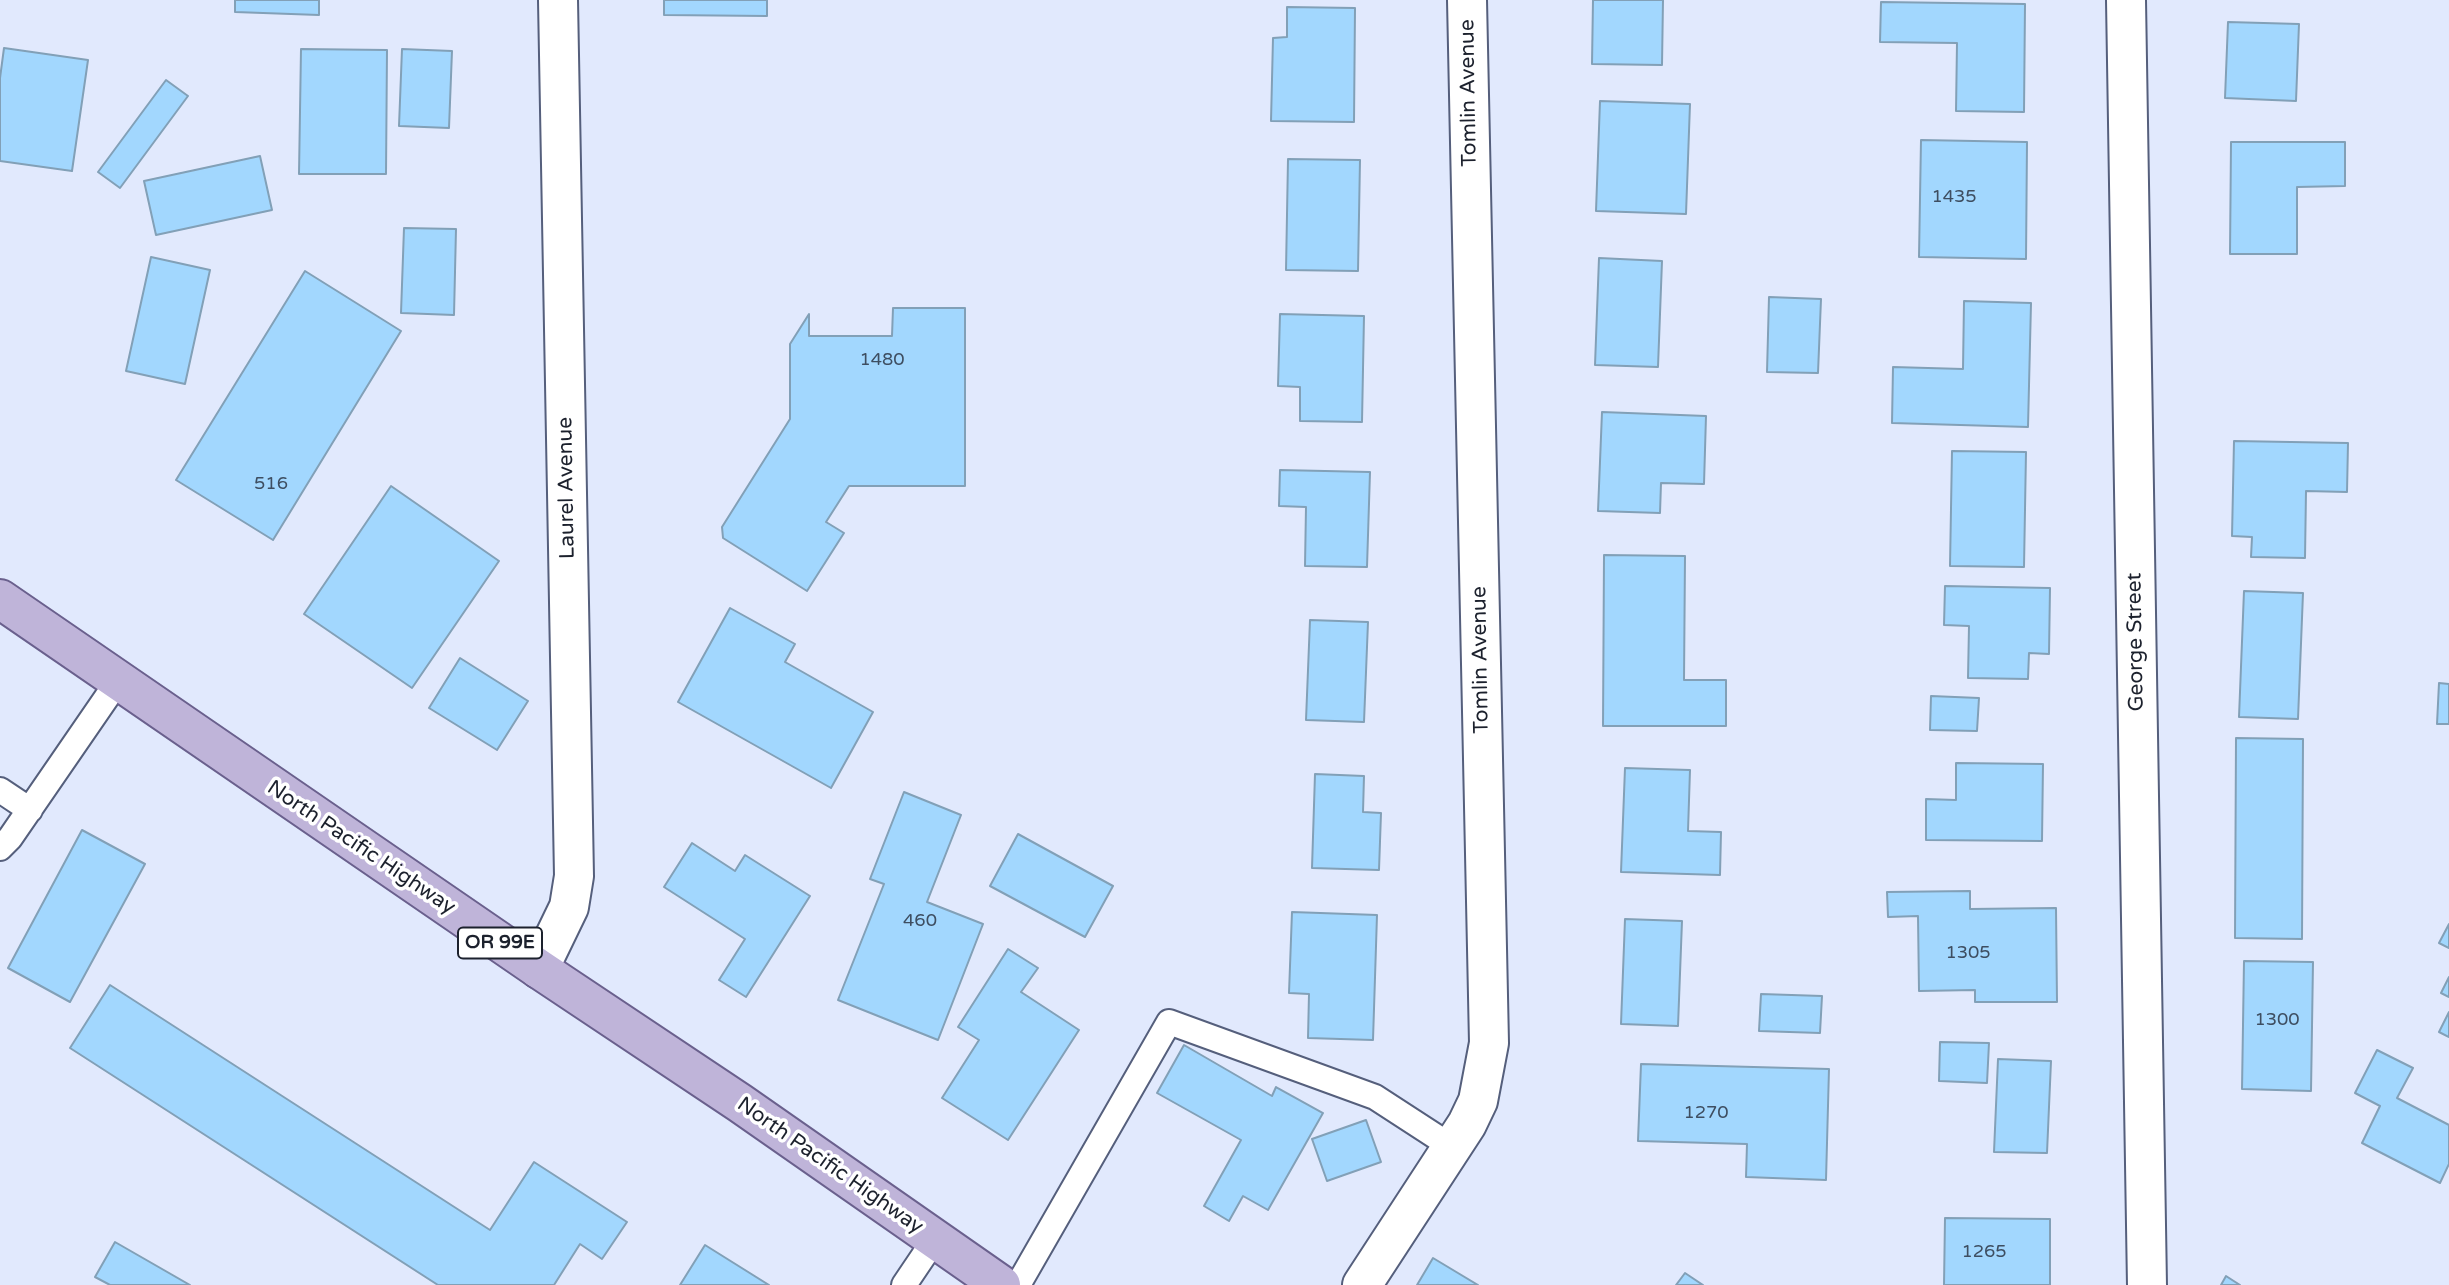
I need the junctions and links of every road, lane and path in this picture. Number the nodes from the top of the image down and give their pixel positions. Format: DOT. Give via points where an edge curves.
graph roads {
  1 [pos="558,0"];
  2 [pos="1467,0"];
  3 [pos="2126,0"];
  4 [pos="0,600"];
  5 [pos="118,681"];
  6 [pos="0,790"];
  7 [pos="30,810"];
  8 [pos="0,848"];
  9 [pos="539,969"];
  10 [pos="1452,1147"];
  11 [pos="934,1239"];
  12 [pos="904,1285"];
  13 [pos="1000,1285"];
  14 [pos="1018,1285"];
  15 [pos="1362,1285"];
  16 [pos="2147,1285"];
  1 -- 9 [label="street, Laurel Avenue" via="574,876 569,907"];
  2 -- 10 [label="street, Tomlin Avenue" via="1489,1043 1478,1101"];
  3 -- 16 [label="street, George Street"];
  4 -- 5 [label="main road, North Pacific Highway / OR 99E"];
  5 -- 7 [label="lane"];
  5 -- 9 [label="main road, North Pacific Highway / OR 99E"];
  6 -- 7 [label="lane"];
  7 -- 8 [label="lane"];
  9 -- 11 [label="main road, North Pacific Highway / OR 99E"];
  10 -- 14 [label="lane" via="1375,1097 1169,1022"];
  10 -- 15 [label="street, Tomlin Avenue"];
  11 -- 12 [label="lane"];
  11 -- 13 [label="main road, North Pacific Highway / OR 99E"];
}
